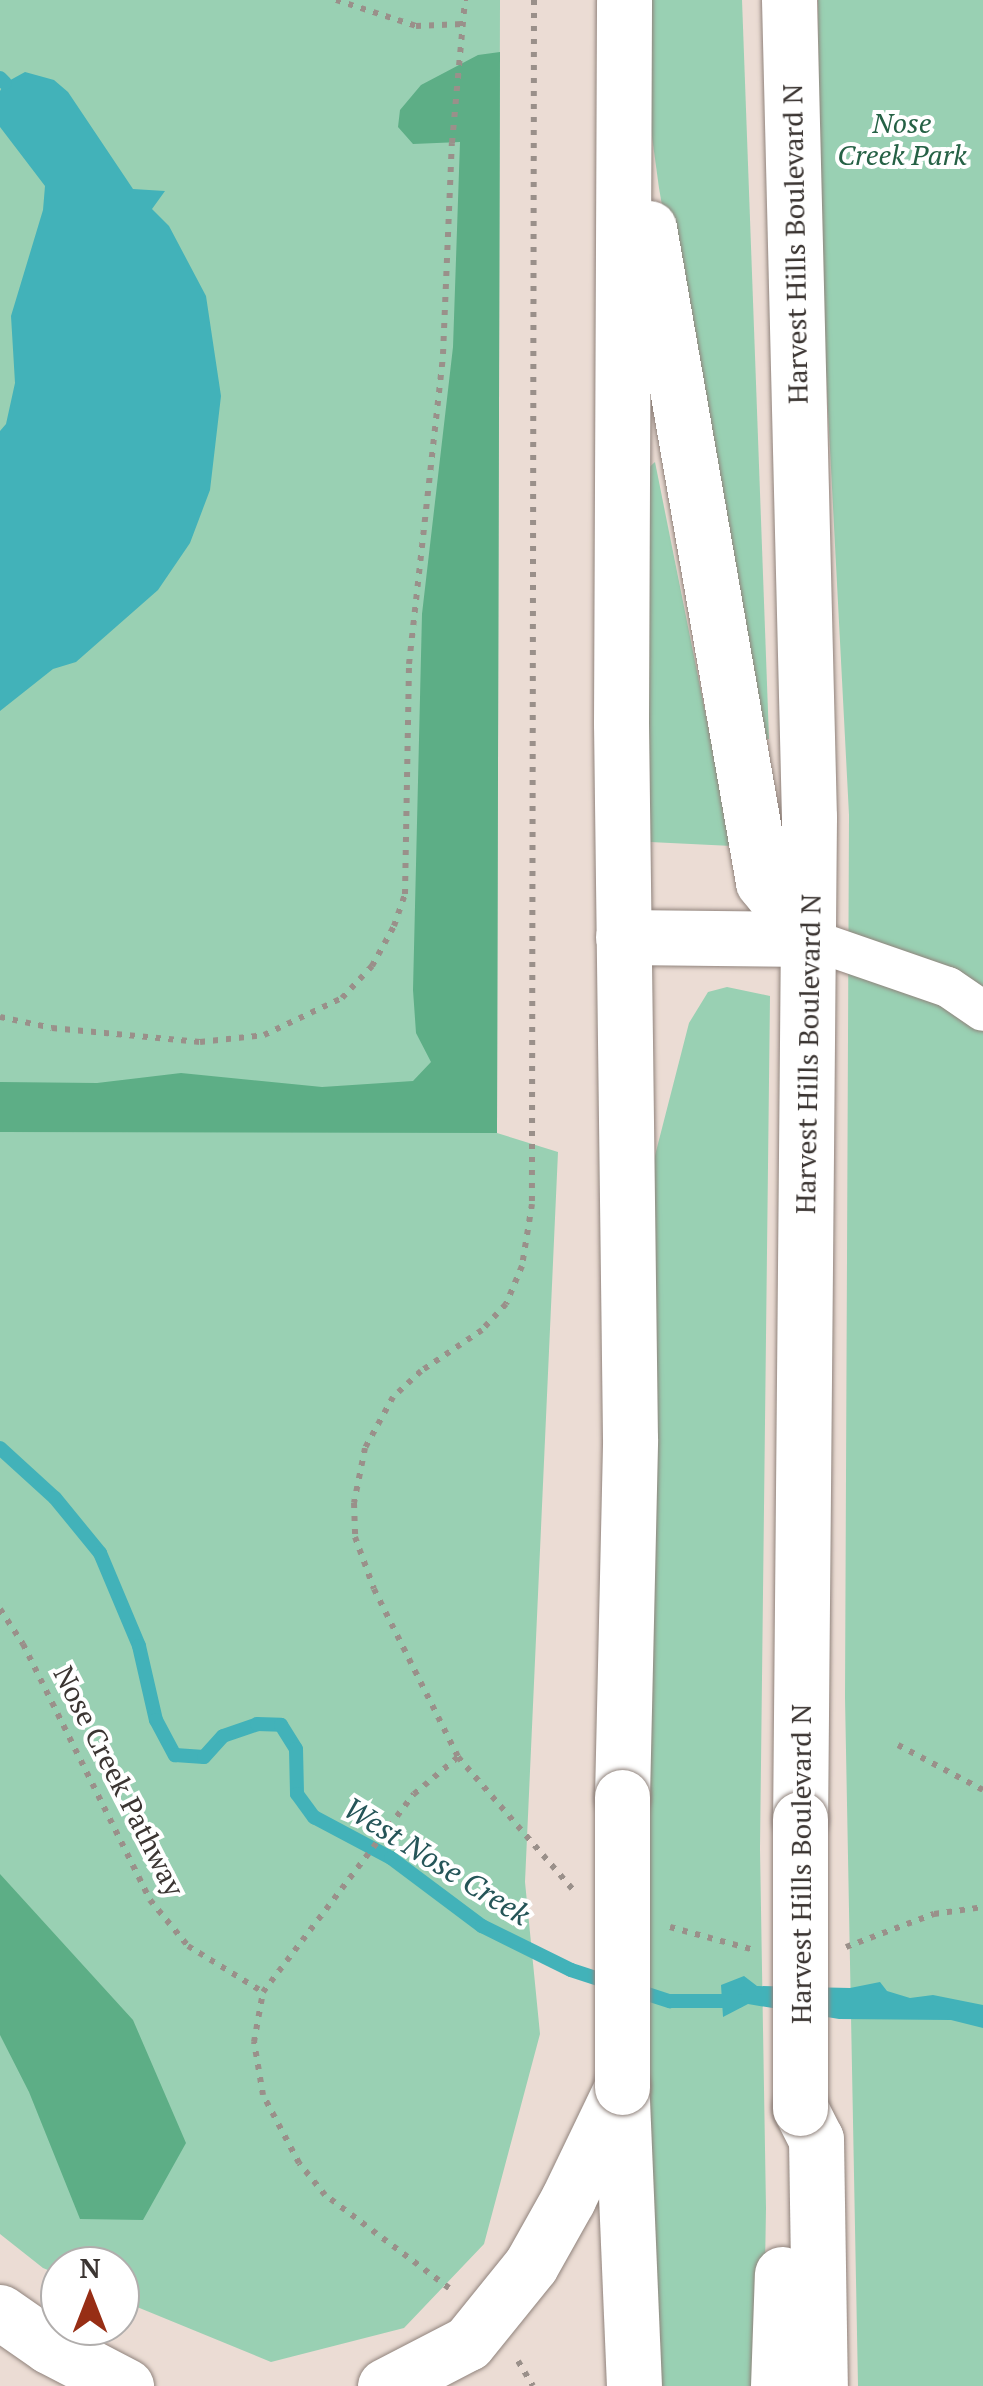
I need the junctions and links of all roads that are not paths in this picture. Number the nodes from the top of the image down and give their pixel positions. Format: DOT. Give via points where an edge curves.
graph roads {
  1 [pos="624,0"];
  2 [pos="790,0"];
  3 [pos="624,66"];
  4 [pos="623,937"];
  5 [pos="809,939"];
  6 [pos="983,1010"];
  7 [pos="622,2087"];
  8 [pos="800,2108"];
  9 [pos="0,2312"];
  10 [pos="126,2386"];
  11 [pos="384,2386"];
  12 [pos="634,2386"];
  13 [pos="778,2386"];
  14 [pos="820,2386"];
  1 -- 3 [label="main road"];
  2 -- 5 [label="main road, Harvest Hills Boulevard N"];
  3 -- 4 [label="main road"];
  3 -- 5 [label="main road" via="763,882"];
  4 -- 5 [label="main road"];
  4 -- 7 [label="main road, bridge" via="630,1438"];
  5 -- 6 [label="street" via="948,987"];
  5 -- 8 [label="main road, Harvest Hills Boulevard N, bridge"];
  7 -- 11 [label="main road" via="568,2200 510,2292 468,2342"];
  7 -- 12 [label="main road"];
  8 -- 13 [label="main road" via="784,2152"];
  8 -- 14 [label="main road" via="816,2138"];
  9 -- 10 [label="main road" via="48,2346"];
}
